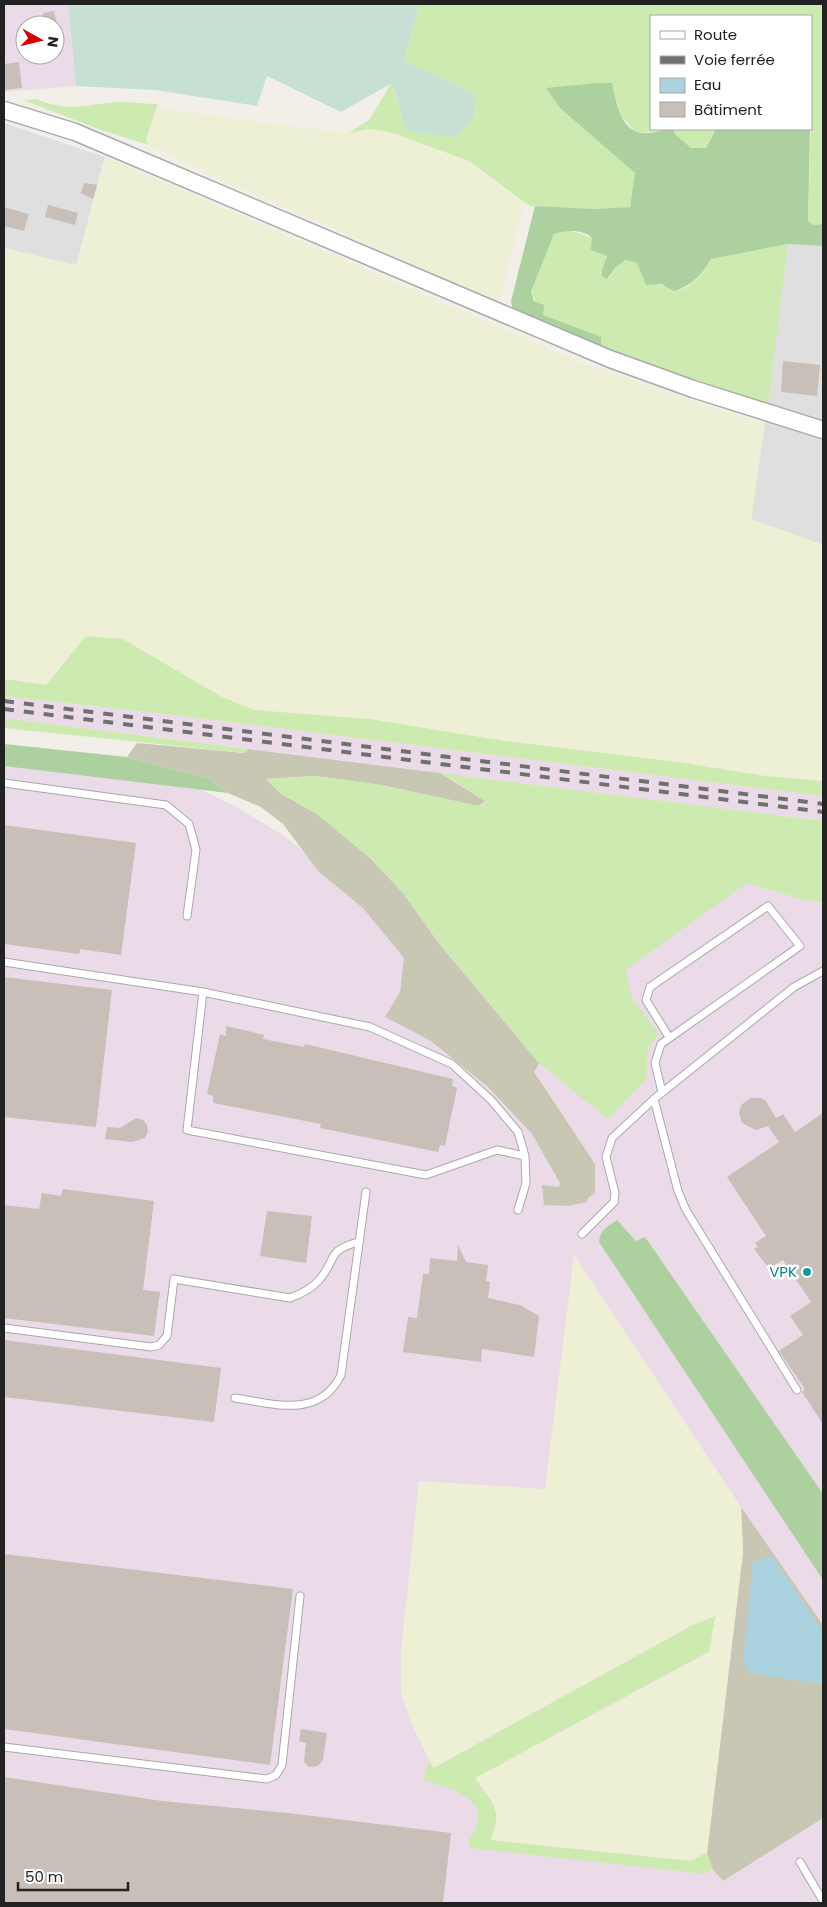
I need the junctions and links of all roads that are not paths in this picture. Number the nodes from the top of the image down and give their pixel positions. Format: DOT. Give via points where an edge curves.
graph roads {
  1 [pos="4,110"];
  2 [pos="823,430"];
  3 [pos="4,783"];
  4 [pos="187,916"];
  5 [pos="4,962"];
  6 [pos="823,971"];
  7 [pos="203,992"];
  8 [pos="669,1037"];
  9 [pos="662,1092"];
  10 [pos="654,1098"];
  11 [pos="525,1156"];
  12 [pos="366,1192"];
  13 [pos="518,1210"];
  14 [pos="582,1234"];
  15 [pos="358,1242"];
  16 [pos="4,1328"];
  17 [pos="797,1390"];
  18 [pos="235,1398"];
  19 [pos="300,1596"];
  20 [pos="4,1747"];
  21 [pos="800,1862"];
  22 [pos="823,1901"];
  1 -- 2 [label="street" via="75,132 610,359"];
  3 -- 4 [label="lane" via="166,806 189,824 196,850"];
  5 -- 7 [label="lane"];
  6 -- 9 [label="lane" via="794,987"];
  7 -- 11 [label="lane" via="370,1027 452,1064 491,1100 518,1132"];
  7 -- 11 [label="lane" via="186,1130 426,1175 497,1150"];
  8 -- 8 [label="lane" via="800,946 768,906 650,987 646,1000"];
  8 -- 9 [label="lane" via="659,1048 655,1063"];
  9 -- 10 [label="lane"];
  10 -- 14 [label="lane" via="612,1138 606,1157 615,1193 614,1202"];
  10 -- 17 [label="lane" via="678,1192 686,1210"];
  11 -- 13 [label="lane" via="526,1183"];
  12 -- 15 [label="lane"];
  15 -- 16 [label="lane" via="342,1247 332,1255 321,1279 305,1292 290,1298 174,1279 167,1336 159,1345 151,1347"];
  15 -- 18 [label="lane" via="341,1375 334,1389 303,1405 286,1406"];
  19 -- 20 [label="lane" via="282,1765 276,1775 268,1779"];
  21 -- 22 [label="lane"];
}
